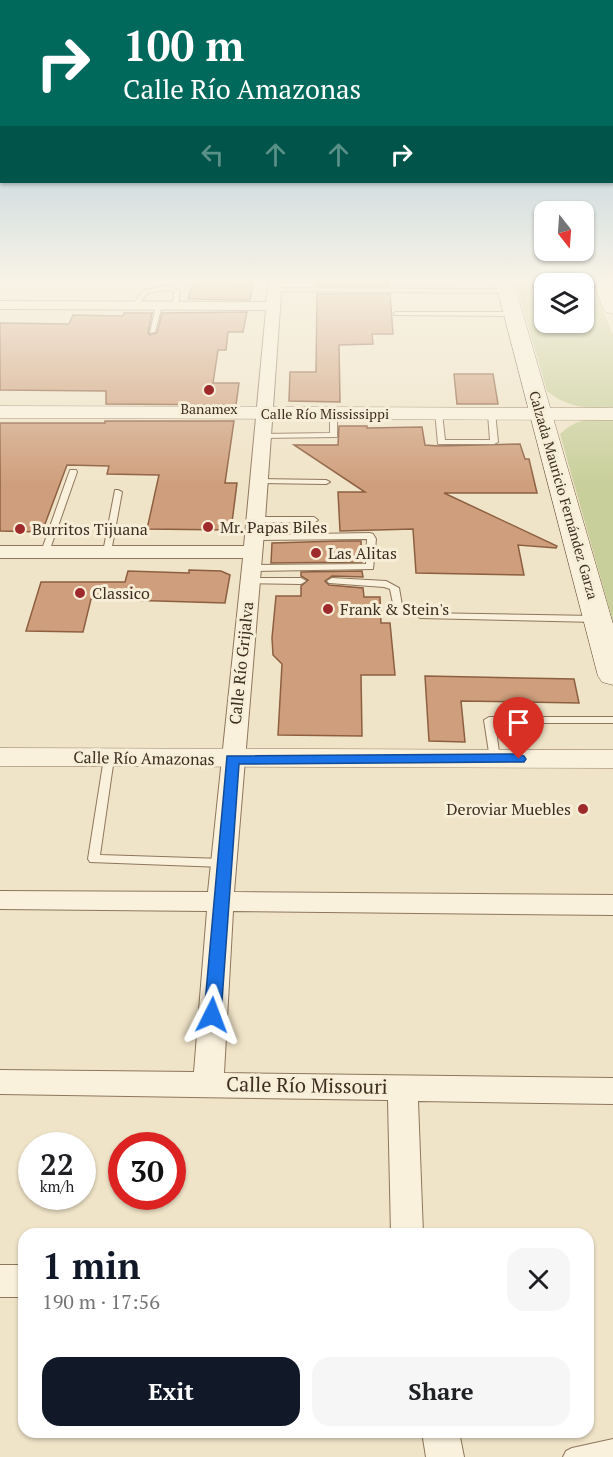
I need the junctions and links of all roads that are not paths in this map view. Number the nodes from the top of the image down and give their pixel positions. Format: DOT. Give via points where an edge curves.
graph roads {
  1 [pos="269,348"];
  2 [pos="523,348"];
  3 [pos="0,412"];
  4 [pos="333,412"];
  5 [pos="265,413"];
  6 [pos="438,413"];
  7 [pos="492,414"];
  8 [pos="542,414"];
  9 [pos="613,414"];
  10 [pos="262,436"];
  11 [pos="73,472"];
  12 [pos="259,481"];
  13 [pos="326,482"];
  14 [pos="118,492"];
  15 [pos="314,520"];
  16 [pos="253,551"];
  17 [pos="0,552"];
  18 [pos="45,552"];
  19 [pos="106,552"];
  20 [pos="301,581"];
  21 [pos="332,581"];
  22 [pos="398,611"];
  23 [pos="423,616"];
  24 [pos="599,619"];
  25 [pos="613,676"];
  26 [pos="613,720"];
  27 [pos="0,757"];
  28 [pos="109,758"];
  29 [pos="232,759"];
  30 [pos="495,759"];
  31 [pos="613,759"];
  32 [pos="223,863"];
  33 [pos="0,900"];
  34 [pos="219,902"];
  35 [pos="613,905"];
  36 [pos="0,1082"];
  37 [pos="208,1083"];
  38 [pos="403,1087"];
  39 [pos="610,1094"];
  40 [pos="407,1228"];
  41 [pos="0,1281"];
  42 [pos="18,1281"];
  43 [pos="441,1438"];
  44 [pos="613,1448"];
  45 [pos="445,1457"];
  46 [pos="572,1457"];
  1 -- 5 [label="street, Calle Río Grijalva"];
  2 -- 8 [label="main road, Calzada Mauricio Fernández Garza"];
  3 -- 5 [label="street, Calle Río Mississippi"];
  4 -- 5 [label="street, Calle Río Mississippi"];
  4 -- 6 [label="street, Calle Río Mississippi"];
  4 -- 10 [label="lane" via="332,435"];
  5 -- 10 [label="street, Calle Río Grijalva"];
  6 -- 7 [label="street, Calle Río Mississippi"];
  6 -- 7 [label="lane" via="441,442 494,442"];
  7 -- 8 [label="street, Calle Río Mississippi"];
  8 -- 9 [label="street, Calle Río Mississippi"];
  8 -- 24 [label="main road, Calzada Mauricio Fernández Garza"];
  10 -- 12 [label="street, Calle Río Grijalva"];
  11 -- 18 [label="lane"];
  12 -- 13 [label="lane"];
  12 -- 16 [label="street, Calle Río Grijalva"];
  14 -- 19 [label="lane"];
  15 -- 16 [label="lane"];
  16 -- 16 [label="lane" via="370,536 372,539 370,567"];
  16 -- 19 [label="street"];
  16 -- 20 [label="lane"];
  16 -- 29 [label="street, Calle Río Grijalva"];
  17 -- 18 [label="street"];
  18 -- 19 [label="street"];
  21 -- 22 [label="lane" via="386,584 394,588"];
  23 -- 24 [label="lane"];
  24 -- 25 [label="main road, Calzada Mauricio Fernández Garza"];
  26 -- 30 [label="lane" via="489,720"];
  27 -- 28 [label="street, Calle Río Amazonas"];
  28 -- 29 [label="street, Calle Río Amazonas"];
  28 -- 32 [label="lane" via="94,859"];
  29 -- 30 [label="street, Calle Río Amazonas"];
  29 -- 32 [label="street, Calle Río Grijalva"];
  30 -- 31 [label="street, Calle Río Amazonas"];
  32 -- 34 [label="street, Calle Río Grijalva"];
  33 -- 34 [label="street"];
  34 -- 35 [label="street"];
  34 -- 37 [label="street, Calle Río Grijalva"];
  36 -- 37 [label="street, Calle Río Missouri"];
  37 -- 38 [label="street, Calle Río Missouri"];
  38 -- 39 [label="street, Calle Río Missouri"];
  38 -- 40 [label="street"];
  41 -- 42 [label="street"];
  43 -- 45 [label="street"];
  44 -- 46 [label="lane"];
}
